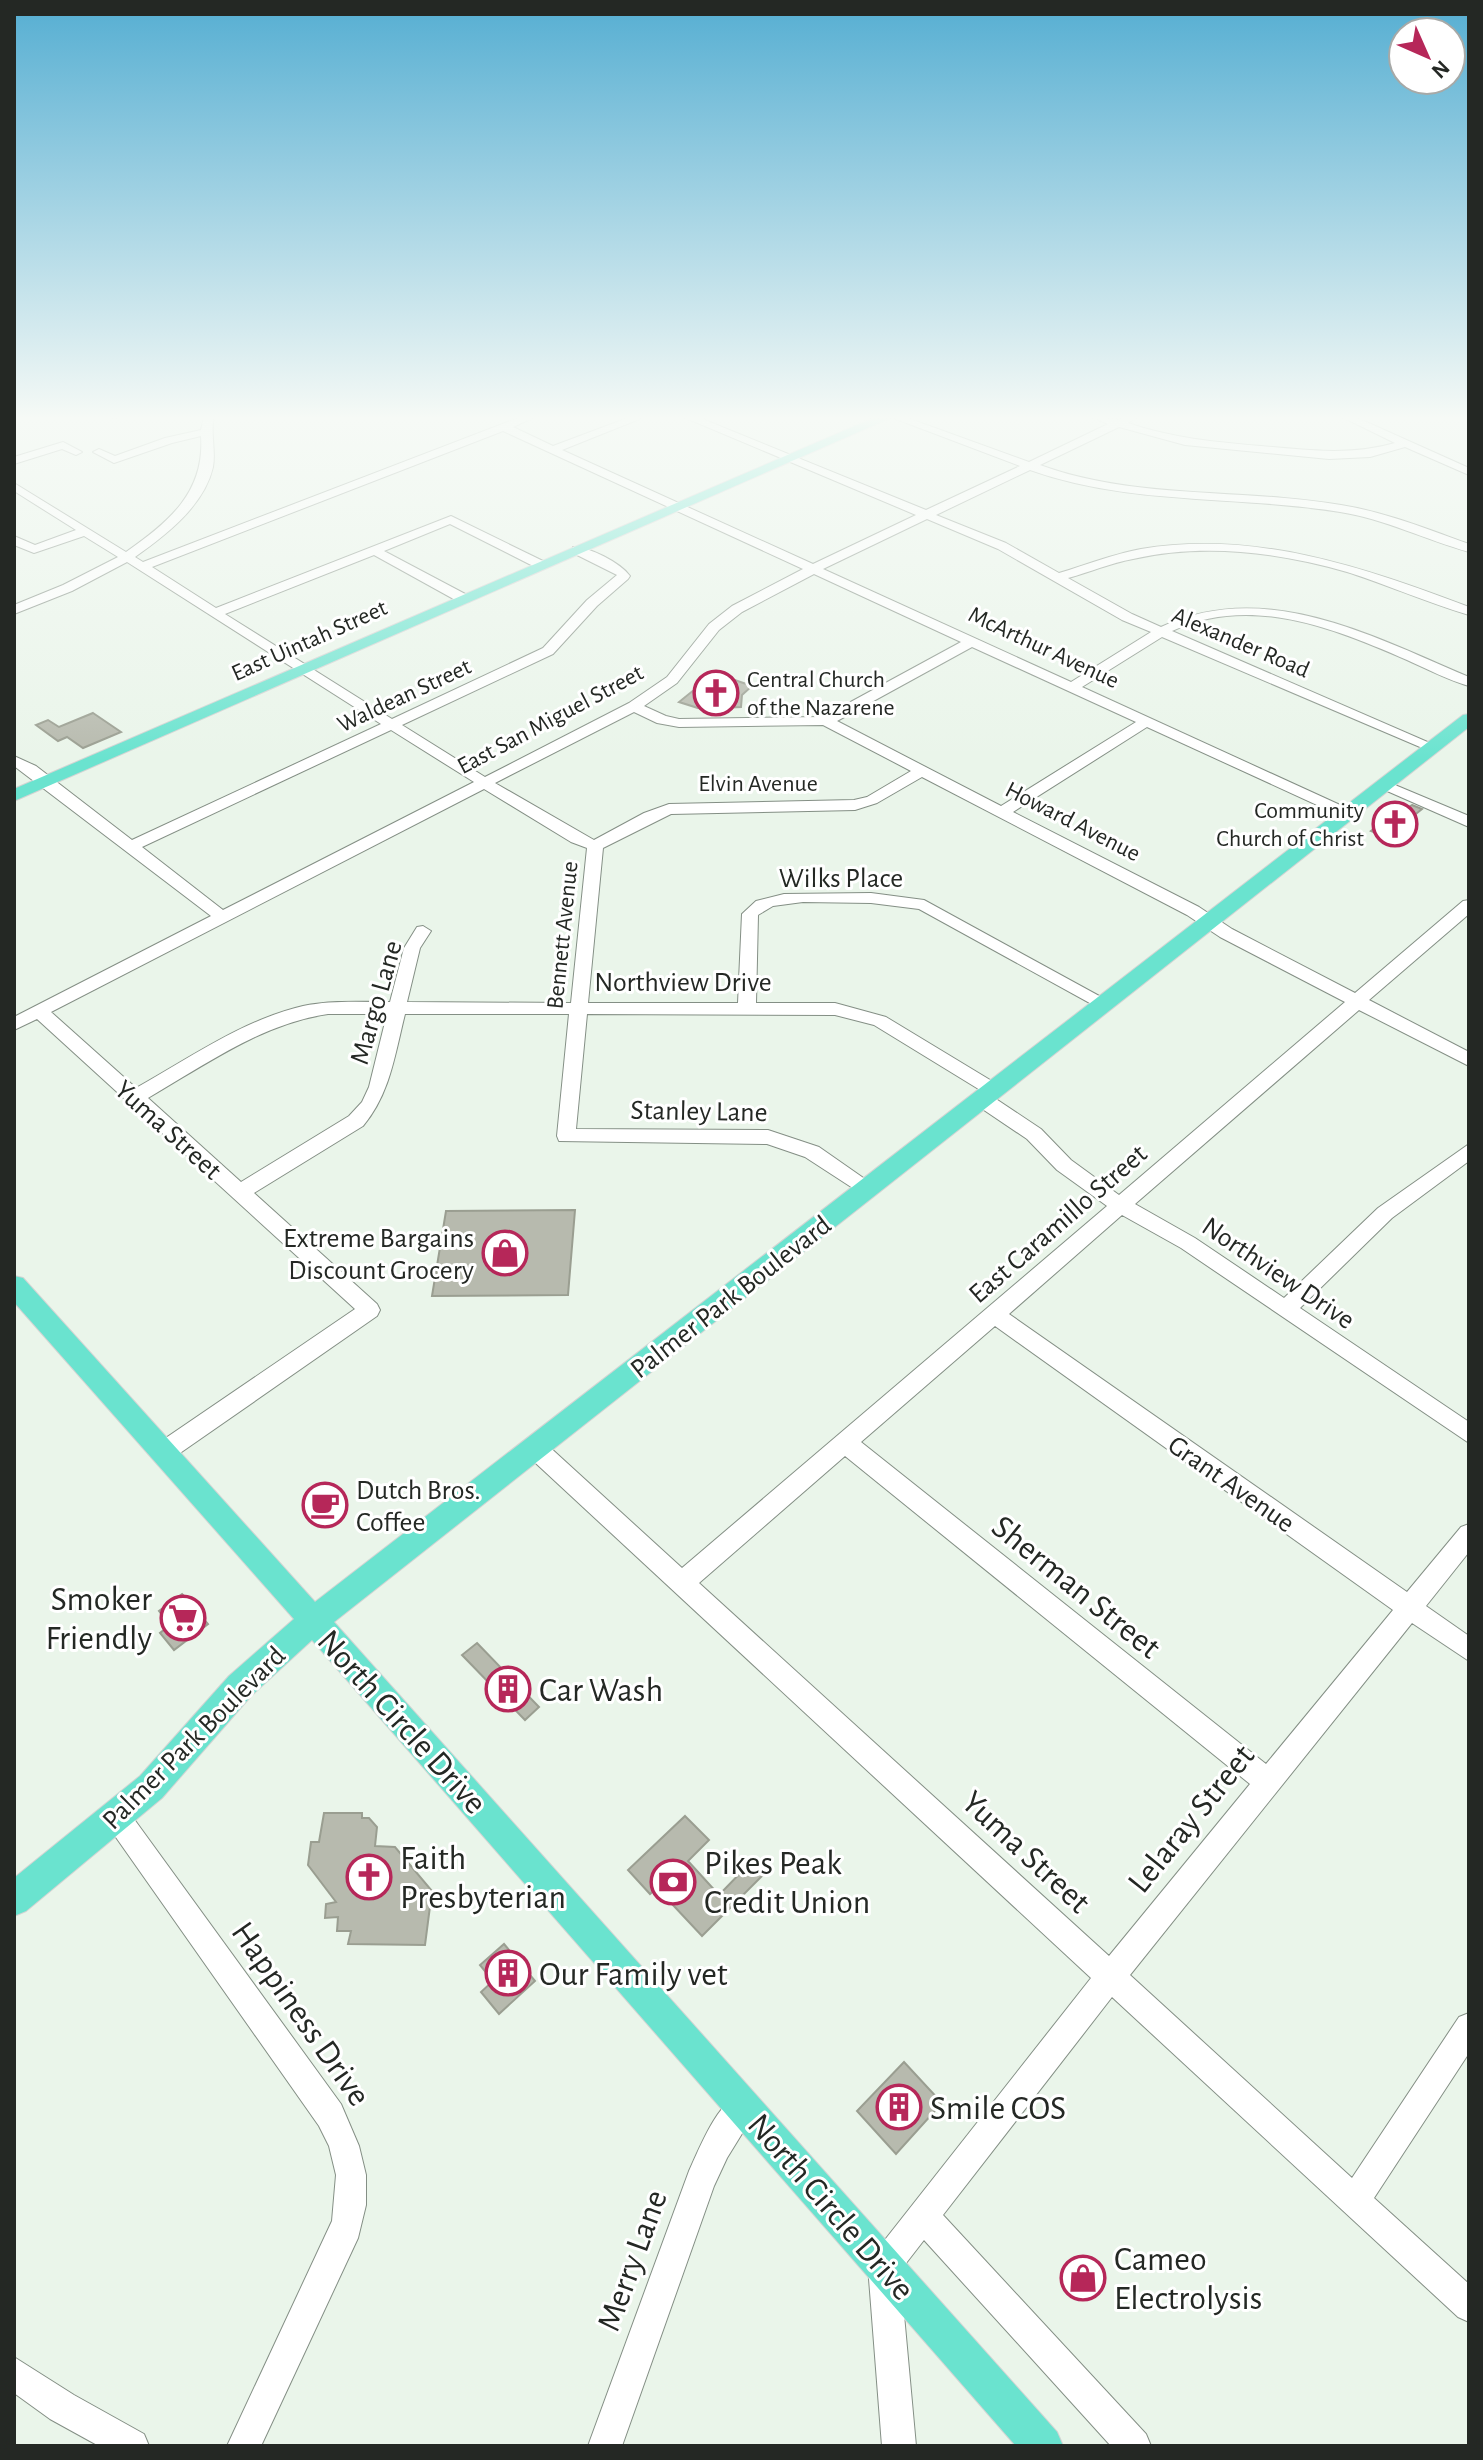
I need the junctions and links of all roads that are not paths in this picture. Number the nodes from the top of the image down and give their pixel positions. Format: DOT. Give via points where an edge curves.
graph roads {
  1 [pos="86,531"];
  2 [pos="159,531"];
  3 [pos="229,531"];
  4 [pos="423,531"];
  5 [pos="473,531"];
  6 [pos="621,531"];
  7 [pos="732,531"];
  8 [pos="895,531"];
  9 [pos="965,531"];
  10 [pos="1421,531"];
  11 [pos="14,540"];
  12 [pos="1469,548"];
  13 [pos="374,550"];
  14 [pos="577,550"];
  15 [pos="126,557"];
  16 [pos="541,565"];
  17 [pos="141,567"];
  18 [pos="816,569"];
  19 [pos="1060,577"];
  20 [pos="464,599"];
  21 [pos="14,610"];
  22 [pos="1469,611"];
  23 [pos="215,613"];
  24 [pos="1162,633"];
  25 [pos="972,641"];
  26 [pos="305,668"];
  27 [pos="1469,682"];
  28 [pos="1073,687"];
  29 [pos="634,706"];
  30 [pos="1469,719"];
  31 [pos="826,721"];
  32 [pos="1147,721"];
  33 [pos="395,724"];
  34 [pos="1432,747"];
  35 [pos="14,760"];
  36 [pos="921,771"];
  37 [pos="47,781"];
  38 [pos="486,782"];
  39 [pos="1383,784"];
  40 [pos="14,796"];
  41 [pos="1003,811"];
  42 [pos="1346,813"];
  43 [pos="1469,822"];
  44 [pos="132,846"];
  45 [pos="595,846"];
  46 [pos="1469,905"];
  47 [pos="222,917"];
  48 [pos="1208,922"];
  49 [pos="423,931"];
  50 [pos="1357,1001"];
  51 [pos="1103,1003"];
  52 [pos="398,1008"];
  53 [pos="578,1009"];
  54 [pos="747,1009"];
  55 [pos="39,1011"];
  56 [pos="14,1024"];
  57 [pos="1469,1060"];
  58 [pos="378,1087"];
  59 [pos="987,1095"];
  60 [pos="134,1098"];
  61 [pos="566,1136"];
  62 [pos="1469,1151"];
  63 [pos="865,1189"];
  64 [pos="240,1192"];
  65 [pos="1121,1205"];
  66 [pos="14,1285"];
  67 [pos="1286,1309"];
  68 [pos="995,1315"];
  69 [pos="1469,1434"];
  70 [pos="844,1442"];
  71 [pos="536,1449"];
  72 [pos="162,1453"];
  73 [pos="1469,1534"];
  74 [pos="682,1583"];
  75 [pos="1408,1607"];
  76 [pos="313,1621"];
  77 [pos="1469,1650"];
  78 [pos="1268,1782"];
  79 [pos="117,1817"];
  80 [pos="14,1899"];
  81 [pos="1111,1976"];
  82 [pos="1469,2027"];
  83 [pos="744,2106"];
  84 [pos="1354,2202"];
  85 [pos="923,2216"];
  86 [pos="884,2266"];
  87 [pos="1469,2306"];
  88 [pos="14,2373"];
  89 [pos="132,2446"];
  90 [pos="244,2446"];
  91 [pos="605,2446"];
  92 [pos="899,2446"];
  93 [pos="1043,2446"];
  94 [pos="1134,2446"];
  1 -- 11 [label="street" via="34,549"];
  1 -- 15 [label="street, Bennett Avenue"];
  2 -- 15 [label="street"];
  3 -- 17 [label="street"];
  4 -- 13 [label="street"];
  5 -- 16 [label="street"];
  6 -- 14 [label="main road, East Uintah Street"];
  7 -- 18 [label="street, McArthur Avenue"];
  8 -- 18 [label="street, East San Miguel Street"];
  9 -- 19 [label="street, Alexander Road"];
  10 -- 12 [label="street"];
  13 -- 20 [label="street"];
  13 -- 23 [label="street"];
  14 -- 16 [label="main road, East Uintah Street"];
  14 -- 33 [label="street, Waldean Street" via="624,576 559,642"];
  15 -- 17 [label="street, Bennett Avenue"];
  15 -- 21 [label="street"];
  16 -- 20 [label="main road, East Uintah Street"];
  17 -- 23 [label="street, Bennett Avenue"];
  18 -- 25 [label="street, McArthur Avenue"];
  18 -- 29 [label="street, East San Miguel Street" via="730,614 707,634 679,673"];
  19 -- 22 [label="street" via="1163,550 1251,550 1341,565"];
  19 -- 24 [label="street, Alexander Road"];
  20 -- 26 [label="main road, East Uintah Street"];
  23 -- 26 [label="street, Bennett Avenue"];
  24 -- 27 [label="street" via="1209,613 1282,613"];
  24 -- 28 [label="street"];
  24 -- 34 [label="street, Alexander Road"];
  25 -- 28 [label="street, McArthur Avenue"];
  25 -- 31 [label="street"];
  26 -- 33 [label="street, Bennett Avenue"];
  26 -- 37 [label="main road, East Uintah Street"];
  28 -- 32 [label="street, McArthur Avenue"];
  29 -- 31 [label="street, Howard Avenue" via="679,723"];
  29 -- 38 [label="street, East San Miguel Street"];
  30 -- 34 [label="main road, Palmer Park Boulevard"];
  31 -- 36 [label="street, Howard Avenue"];
  32 -- 41 [label="street"];
  32 -- 42 [label="street, McArthur Avenue"];
  33 -- 38 [label="street, Bennett Avenue"];
  33 -- 44 [label="street, Waldean Street"];
  34 -- 39 [label="main road, Palmer Park Boulevard"];
  35 -- 37 [label="street"];
  36 -- 41 [label="street, Howard Avenue"];
  36 -- 45 [label="street, Elvin Avenue" via="855,805 669,809"];
  37 -- 40 [label="main road, East Uintah Street"];
  37 -- 44 [label="street"];
  38 -- 45 [label="street, Bennett Avenue"];
  38 -- 47 [label="street, East San Miguel Street"];
  39 -- 42 [label="main road, Palmer Park Boulevard"];
  39 -- 43 [label="street"];
  41 -- 48 [label="street, Howard Avenue"];
  42 -- 48 [label="main road, Palmer Park Boulevard"];
  44 -- 47 [label="street"];
  45 -- 53 [label="street, Bennett Avenue"];
  46 -- 50 [label="street, East Caramillo Street"];
  47 -- 55 [label="street, East San Miguel Street"];
  48 -- 50 [label="street, Howard Avenue"];
  48 -- 51 [label="main road, Palmer Park Boulevard"];
  49 -- 52 [label="street, Margo Lane" via="412,948"];
  50 -- 57 [label="street, Howard Avenue"];
  50 -- 65 [label="street, East Caramillo Street"];
  51 -- 54 [label="street, Wilks Place" via="924,905 896,899 796,899 768,901 750,914"];
  51 -- 59 [label="main road, Palmer Park Boulevard"];
  52 -- 53 [label="street, Northview Drive"];
  52 -- 58 [label="street, Margo Lane"];
  52 -- 60 [label="street, Northview Drive" via="328,1008 285,1016"];
  53 -- 54 [label="street, Northview Drive"];
  53 -- 61 [label="street, Bennett Avenue"];
  54 -- 59 [label="street, Northview Drive" via="835,1009 865,1015"];
  55 -- 56 [label="street, East San Miguel Street"];
  55 -- 60 [label="street, Yuma Street"];
  58 -- 64 [label="street, Yuma Street" via="356,1121"];
  59 -- 63 [label="main road, Palmer Park Boulevard"];
  59 -- 65 [label="street, Northview Drive" via="1071,1171"];
  60 -- 64 [label="street, Yuma Street"];
  61 -- 63 [label="street, Stanley Lane" via="768,1137 812,1152"];
  62 -- 67 [label="street" via="1385,1213"];
  63 -- 71 [label="main road, Palmer Park Boulevard"];
  64 -- 72 [label="street" via="370,1310"];
  65 -- 67 [label="street, Northview Drive"];
  65 -- 68 [label="street, East Caramillo Street"];
  66 -- 72 [label="main road, North Circle Drive"];
  67 -- 69 [label="street, Northview Drive"];
  68 -- 70 [label="street, East Caramillo Street"];
  68 -- 75 [label="street, Grant Avenue"];
  70 -- 74 [label="street, East Caramillo Street"];
  70 -- 78 [label="street, Sherman Street"];
  71 -- 74 [label="street, Yuma Street"];
  71 -- 76 [label="main road, Palmer Park Boulevard"];
  72 -- 76 [label="main road, North Circle Drive"];
  73 -- 75 [label="street, Lelaray Street"];
  74 -- 81 [label="street, Yuma Street"];
  75 -- 77 [label="street, Grant Avenue"];
  75 -- 78 [label="street, Lelaray Street"];
  76 -- 79 [label="main road, Palmer Park Boulevard" via="240,1686 174,1764"];
  76 -- 83 [label="main road, North Circle Drive"];
  78 -- 81 [label="street, Lelaray Street"];
  79 -- 80 [label="main road, Palmer Park Boulevard"];
  79 -- 90 [label="street, Happiness Drive" via="330,2115 350,2163 354,2184 342,2238"];
  81 -- 84 [label="street, Yuma Street"];
  81 -- 85 [label="street, Lelaray Street"];
  82 -- 84 [label="street"];
  83 -- 86 [label="main road, North Circle Drive"];
  83 -- 91 [label="street, Merry Lane" via="700,2182"];
  84 -- 87 [label="street, Yuma Street"];
  85 -- 86 [label="street, Lelaray Street"];
  85 -- 94 [label="street"];
  86 -- 92 [label="street"];
  86 -- 93 [label="main road, North Circle Drive"];
  88 -- 89 [label="street"];
}
